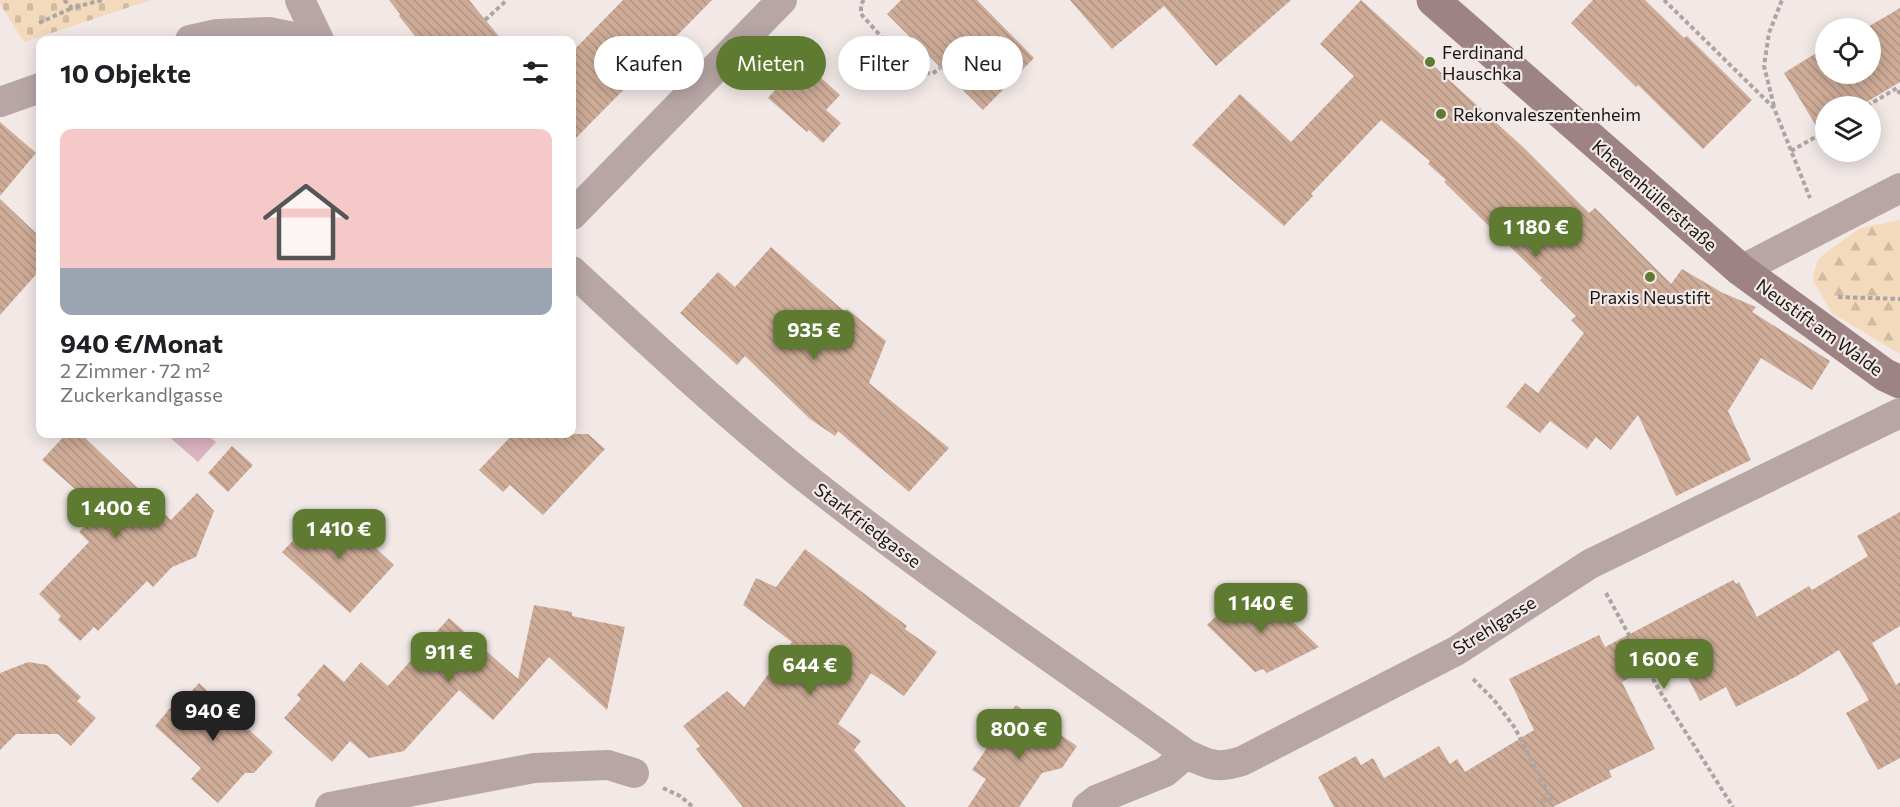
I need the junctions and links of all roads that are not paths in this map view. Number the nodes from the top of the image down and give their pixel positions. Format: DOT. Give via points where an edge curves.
graph roads {
  1 [pos="300,0"];
  2 [pos="782,0"];
  3 [pos="1432,0"];
  4 [pos="207,36"];
  5 [pos="290,36"];
  6 [pos="317,36"];
  7 [pos="36,89"];
  8 [pos="0,102"];
  9 [pos="1900,188"];
  10 [pos="576,210"];
  11 [pos="1742,270"];
  12 [pos="576,275"];
  13 [pos="1900,382"];
  14 [pos="1900,413"];
  15 [pos="1186,754"];
  16 [pos="634,773"];
  17 [pos="330,807"];
  18 [pos="1087,807"];
  1 -- 6 [label="street"];
  2 -- 10 [label="street"];
  3 -- 11 [label="street, Khevenhüllerstraße"];
  4 -- 5 [label="street" via="270,32"];
  7 -- 8 [label="street"];
  9 -- 11 [label="street"];
  11 -- 13 [label="street, Neustift am Walde" via="1876,369"];
  12 -- 15 [label="street, Starkfriedgasse" via="728,414 806,478 925,569"];
  14 -- 15 [label="street, Strehlgasse" via="1590,564 1456,651 1242,761 1209,766"];
  15 -- 18 [label="street" via="1165,772"];
  16 -- 17 [label="street" via="608,765 534,768"];
}
